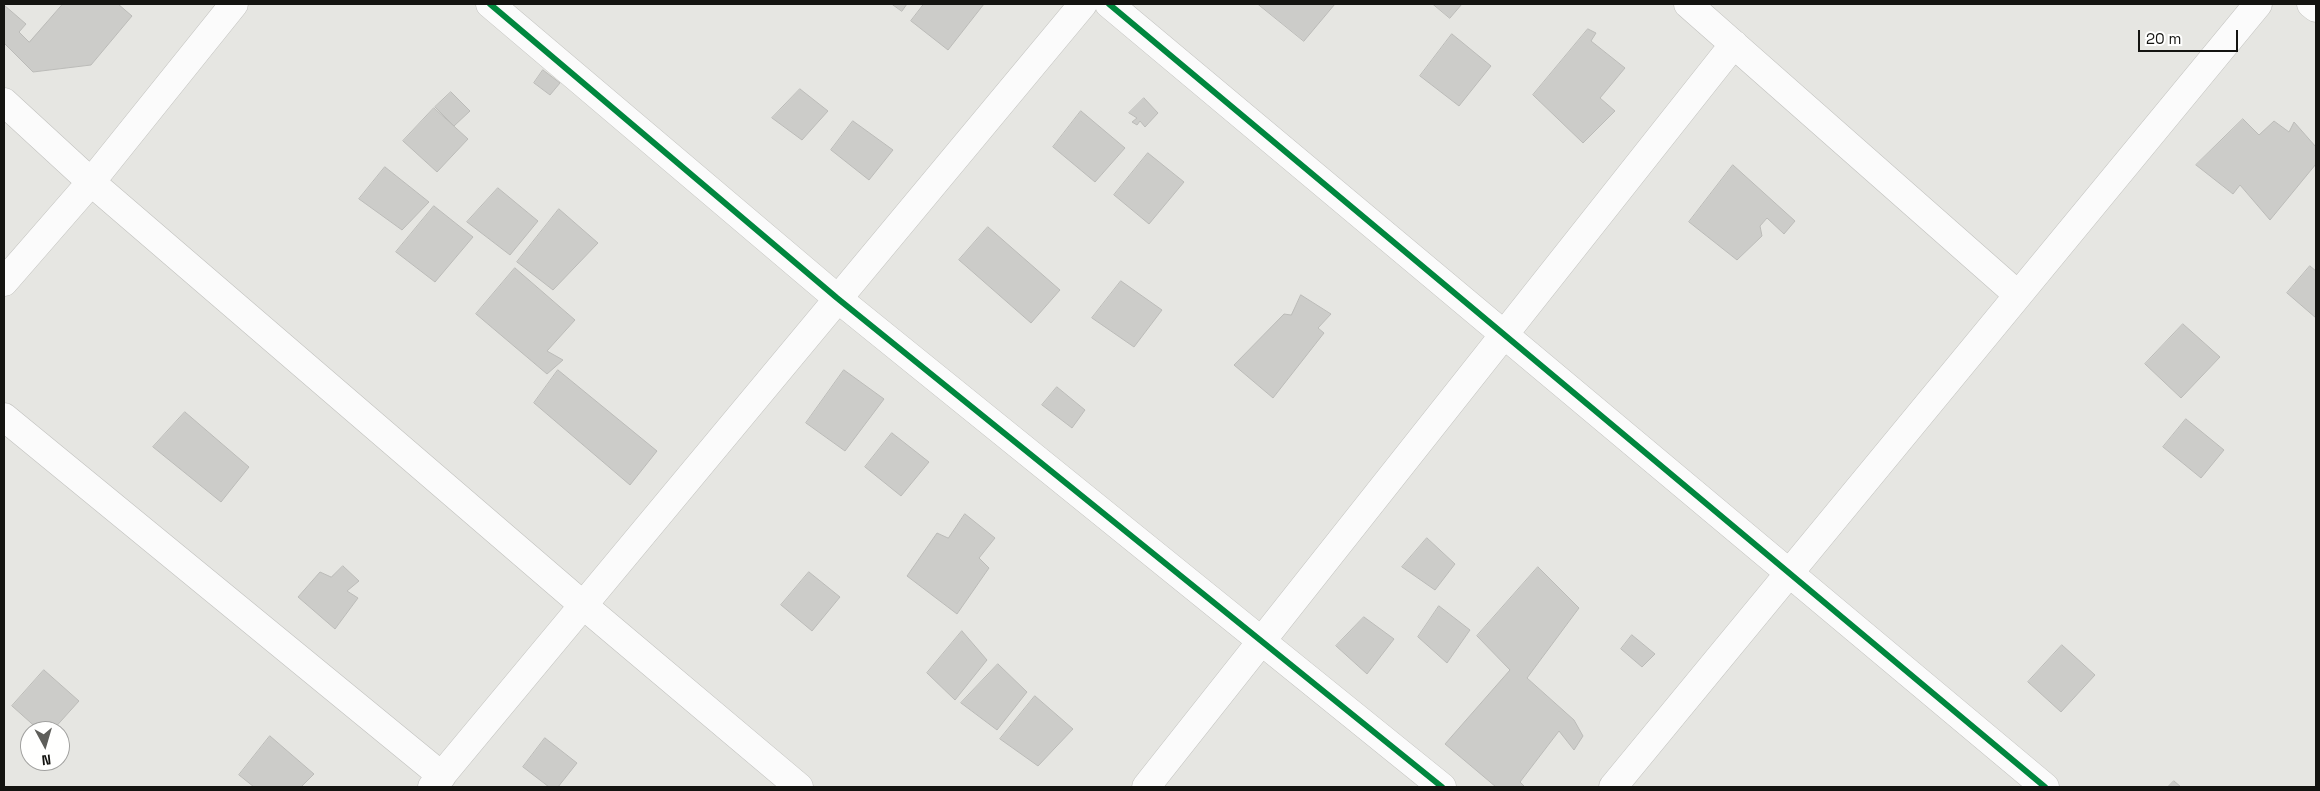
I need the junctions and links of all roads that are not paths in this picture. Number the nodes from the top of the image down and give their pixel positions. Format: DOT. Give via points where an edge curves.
graph roads {
  1 [pos="234,4"];
  2 [pos="490,4"];
  3 [pos="1083,4"];
  4 [pos="1109,4"];
  5 [pos="1688,4"];
  6 [pos="2258,4"];
  7 [pos="2311,4"];
  8 [pos="2316,8"];
  9 [pos="1734,44"];
  10 [pos="4,102"];
  11 [pos="92,182"];
  12 [pos="4,282"];
  13 [pos="2017,294"];
  14 [pos="837,298"];
  15 [pos="1503,334"];
  16 [pos="4,417"];
  17 [pos="1788,573"];
  18 [pos="583,605"];
  19 [pos="1261,641"];
  20 [pos="437,782"];
  21 [pos="799,787"];
  22 [pos="1146,787"];
  23 [pos="1442,787"];
  24 [pos="1612,787"];
  25 [pos="2045,787"];
  1 -- 11 [label="street"];
  2 -- 14 [label="street"];
  3 -- 14 [label="street"];
  4 -- 15 [label="street"];
  5 -- 9 [label="street"];
  6 -- 13 [label="street"];
  7 -- 8 [label="street"];
  9 -- 13 [label="street"];
  9 -- 15 [label="street"];
  10 -- 11 [label="street"];
  11 -- 12 [label="street"];
  11 -- 18 [label="street"];
  13 -- 17 [label="street"];
  14 -- 18 [label="street"];
  14 -- 19 [label="street"];
  15 -- 17 [label="street"];
  15 -- 19 [label="street"];
  16 -- 20 [label="street"];
  17 -- 24 [label="street"];
  17 -- 25 [label="street"];
  18 -- 20 [label="street"];
  18 -- 21 [label="street"];
  19 -- 22 [label="street"];
  19 -- 23 [label="street"];
}
